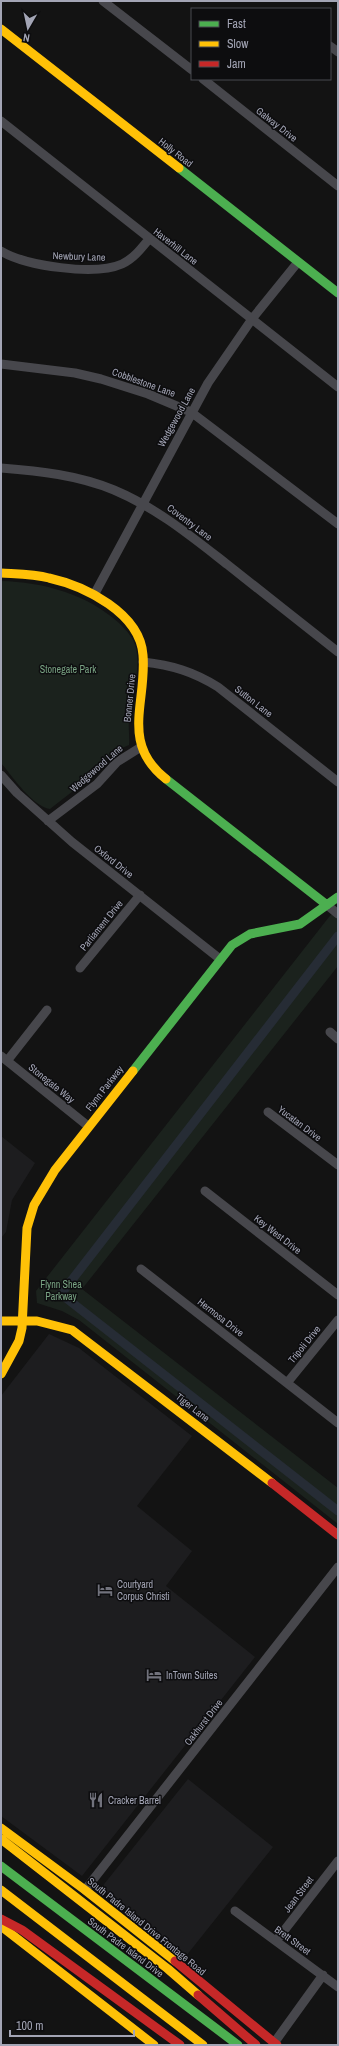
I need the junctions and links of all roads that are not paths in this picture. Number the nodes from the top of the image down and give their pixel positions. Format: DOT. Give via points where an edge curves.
graph roads {
  1 [pos="103,1"];
  2 [pos="1,29"];
  3 [pos="191,68"];
  4 [pos="204,80"];
  5 [pos="1,121"];
  6 [pos="338,186"];
  7 [pos="149,240"];
  8 [pos="1,251"];
  9 [pos="298,262"];
  10 [pos="338,293"];
  11 [pos="252,319"];
  12 [pos="1,364"];
  13 [pos="338,387"];
  14 [pos="191,412"];
  15 [pos="1,468"];
  16 [pos="142,503"];
  17 [pos="338,524"];
  18 [pos="1,573"];
  19 [pos="94,595"];
  20 [pos="338,652"];
  21 [pos="143,662"];
  22 [pos="141,747"];
  23 [pos="1,775"];
  24 [pos="338,782"];
  25 [pos="48,821"];
  26 [pos="140,895"];
  27 [pos="338,897"];
  28 [pos="327,905"];
  29 [pos="338,914"];
  30 [pos="220,959"];
  31 [pos="80,968"];
  32 [pos="47,1010"];
  33 [pos="330,1032"];
  34 [pos="338,1038"];
  35 [pos="4,1058"];
  36 [pos="268,1112"];
  37 [pos="88,1126"];
  38 [pos="338,1165"];
  39 [pos="205,1192"];
  40 [pos="141,1269"];
  41 [pos="338,1294"];
  42 [pos="23,1318"];
  43 [pos="1,1320"];
  44 [pos="338,1320"];
  45 [pos="1,1374"];
  46 [pos="287,1383"];
  47 [pos="338,1423"];
  48 [pos="338,1536"];
  49 [pos="338,1567"];
  50 [pos="1,1828"];
  51 [pos="1,1839"];
  52 [pos="338,1861"];
  53 [pos="1,1866"];
  54 [pos="1,1890"];
  55 [pos="85,1890"];
  56 [pos="235,1911"];
  57 [pos="1,1919"];
  58 [pos="1,1926"];
  59 [pos="276,1941"];
  60 [pos="323,1975"];
  61 [pos="338,1987"];
  62 [pos="275,2044"];
  63 [pos="154,2045"];
  64 [pos="180,2045"];
  65 [pos="203,2045"];
  66 [pos="238,2045"];
  67 [pos="256,2045"];
  1 -- 3 [label="street"];
  2 -- 9 [label="main road, Holly Road"];
  4 -- 6 [label="street, Galway Drive"];
  5 -- 7 [label="street, Haverhill Lane"];
  7 -- 8 [label="street, Newbury Lane" via="127,261 114,268 41,266"];
  7 -- 11 [label="street, Haverhill Lane"];
  9 -- 10 [label="main road, Holly Road"];
  9 -- 11 [label="street, Wedgewood Lane"];
  11 -- 13 [label="street, Haverhill Lane"];
  11 -- 14 [label="street, Wedgewood Lane" via="222,360"];
  12 -- 14 [label="street, Cobblestone Lane" via="75,373 101,379 148,394"];
  14 -- 16 [label="street, Wedgewood Lane"];
  14 -- 17 [label="street, Cobblestone Lane"];
  15 -- 16 [label="street, Coventry Lane" via="59,474 114,490"];
  16 -- 19 [label="street, Wedgewood Lane"];
  16 -- 20 [label="street, Coventry Lane" via="192,537"];
  18 -- 19 [label="main road, Bonner Drive" via="35,575 58,580"];
  19 -- 21 [label="main road, Bonner Drive" via="128,620 140,641"];
  21 -- 22 [label="main road, Bonner Drive" via="137,718 137,736"];
  21 -- 24 [label="street, Sutton Lane" via="185,670 213,684"];
  22 -- 25 [label="street, Wedgewood Lane" via="117,762 97,784"];
  22 -- 28 [label="main road, Bonner Drive" via="151,765 162,776"];
  23 -- 25 [label="street, Oxford Drive"];
  25 -- 26 [label="street, Oxford Drive"];
  26 -- 30 [label="street, Oxford Drive"];
  26 -- 31 [label="street, Parliament Drive"];
  27 -- 28 [label="main road, Flynn Parkway"];
  28 -- 29 [label="street"];
  28 -- 30 [label="main road, Flynn Parkway" via="300,924 242,937"];
  30 -- 37 [label="main road, Flynn Parkway"];
  32 -- 35 [label="street"];
  33 -- 34 [label="street"];
  35 -- 37 [label="street, Stonegate Way"];
  36 -- 38 [label="street, Yucatan Drive"];
  37 -- 42 [label="main road, Flynn Parkway" via="39,1193 30,1214 27,1228"];
  39 -- 41 [label="street, Key West Drive"];
  40 -- 46 [label="street, Hermosa Drive"];
  42 -- 43 [label="main road, Tiger Lane"];
  42 -- 45 [label="main road, Flynn Parkway" via="19,1341"];
  42 -- 48 [label="main road, Tiger Lane" via="49,1321 72,1330 193,1421"];
  44 -- 46 [label="street, Tripoli Drive"];
  46 -- 47 [label="street, Hermosa Drive"];
  49 -- 55 [label="street, Oakhurst Drive"];
  50 -- 55 [label="main road, South Padre Island Drive Frontage Road"];
  51 -- 67 [label="main road" via="163,1964"];
  52 -- 59 [label="street, Jean Street"];
  53 -- 66 [label="main road, South Padre Island Drive"];
  54 -- 65 [label="main road"];
  55 -- 62 [label="main road, South Padre Island Drive Frontage Road"];
  56 -- 59 [label="street, Brett Street"];
  57 -- 64 [label="main road" via="22,1930"];
  58 -- 63 [label="main road"];
  59 -- 60 [label="street, Brett Street"];
  60 -- 61 [label="street, Brett Street"];
  60 -- 62 [label="street"];
}
